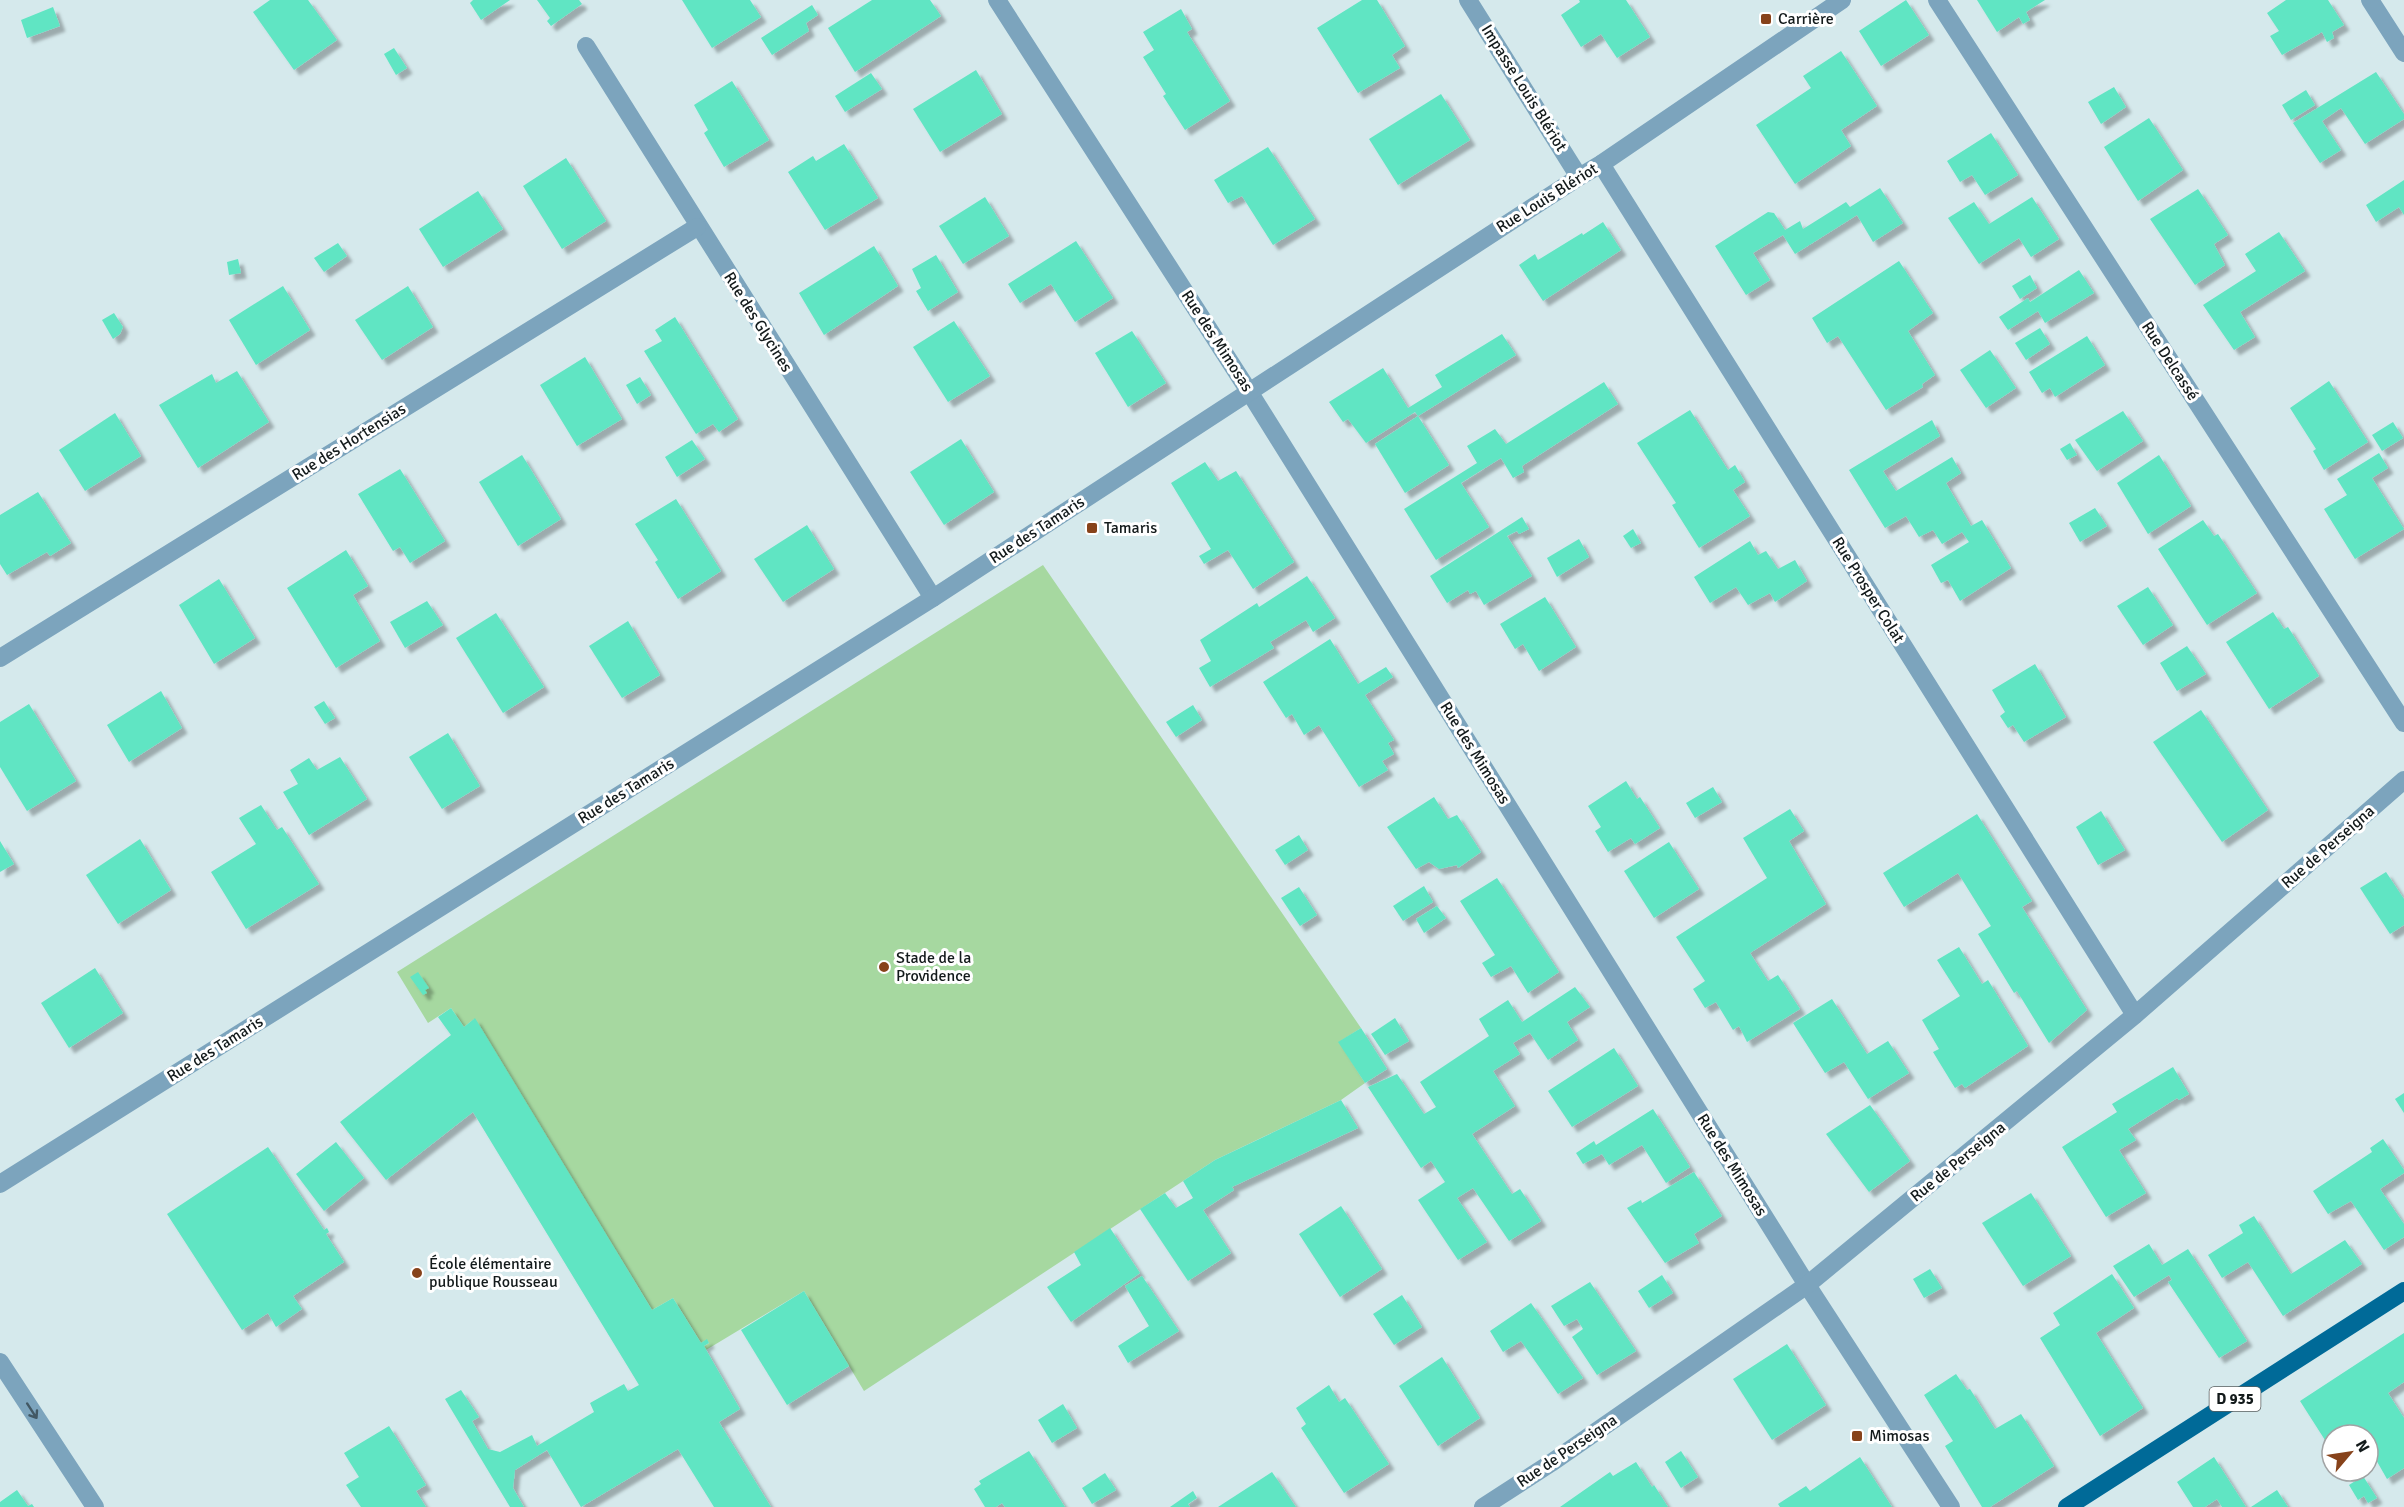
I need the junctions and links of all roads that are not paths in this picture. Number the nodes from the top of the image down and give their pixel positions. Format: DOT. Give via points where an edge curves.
graph roads {
  1 [pos="997,0"];
  2 [pos="1468,0"];
  3 [pos="1842,0"];
  4 [pos="1936,0"];
  5 [pos="2370,0"];
  6 [pos="585,46"];
  7 [pos="2404,53"];
  8 [pos="1601,164"];
  9 [pos="1579,177"];
  10 [pos="698,227"];
  11 [pos="1250,393"];
  12 [pos="933,598"];
  13 [pos="0,658"];
  14 [pos="2404,723"];
  15 [pos="2404,780"];
  16 [pos="2135,1015"];
  17 [pos="0,1184"];
  18 [pos="1807,1285"];
  19 [pos="2404,1291"];
  20 [pos="0,1362"];
  21 [pos="95,1507"];
  22 [pos="1483,1507"];
  23 [pos="1951,1507"];
  24 [pos="2067,1507"];
  1 -- 11 [label="street, Rue des Mimosas"];
  2 -- 9 [label="street, Impasse Louis Blériot"];
  3 -- 8 [label="street, Rue Louis Blériot"];
  4 -- 14 [label="street, Rue Delcassé"];
  5 -- 7 [label="street"];
  6 -- 10 [label="street, Rue des Glycines"];
  8 -- 9 [label="street, Rue Louis Blériot"];
  8 -- 16 [label="street, Rue Prosper Colat"];
  9 -- 11 [label="street, Rue Louis Blériot"];
  10 -- 12 [label="street, Rue des Glycines"];
  10 -- 13 [label="street, Rue des Hortensias"];
  11 -- 12 [label="street, Rue des Tamaris"];
  11 -- 18 [label="street, Rue des Mimosas"];
  12 -- 17 [label="street, Rue des Tamaris"];
  15 -- 16 [label="street, Rue de Perseigna"];
  16 -- 18 [label="street, Rue de Perseigna"];
  18 -- 22 [label="street, Rue de Perseigna"];
  18 -- 23 [label="street, Rue des Mimosas"];
  19 -- 24 [label="main road, D 935"];
  20 -- 21 [label="street, one-way"];
}
